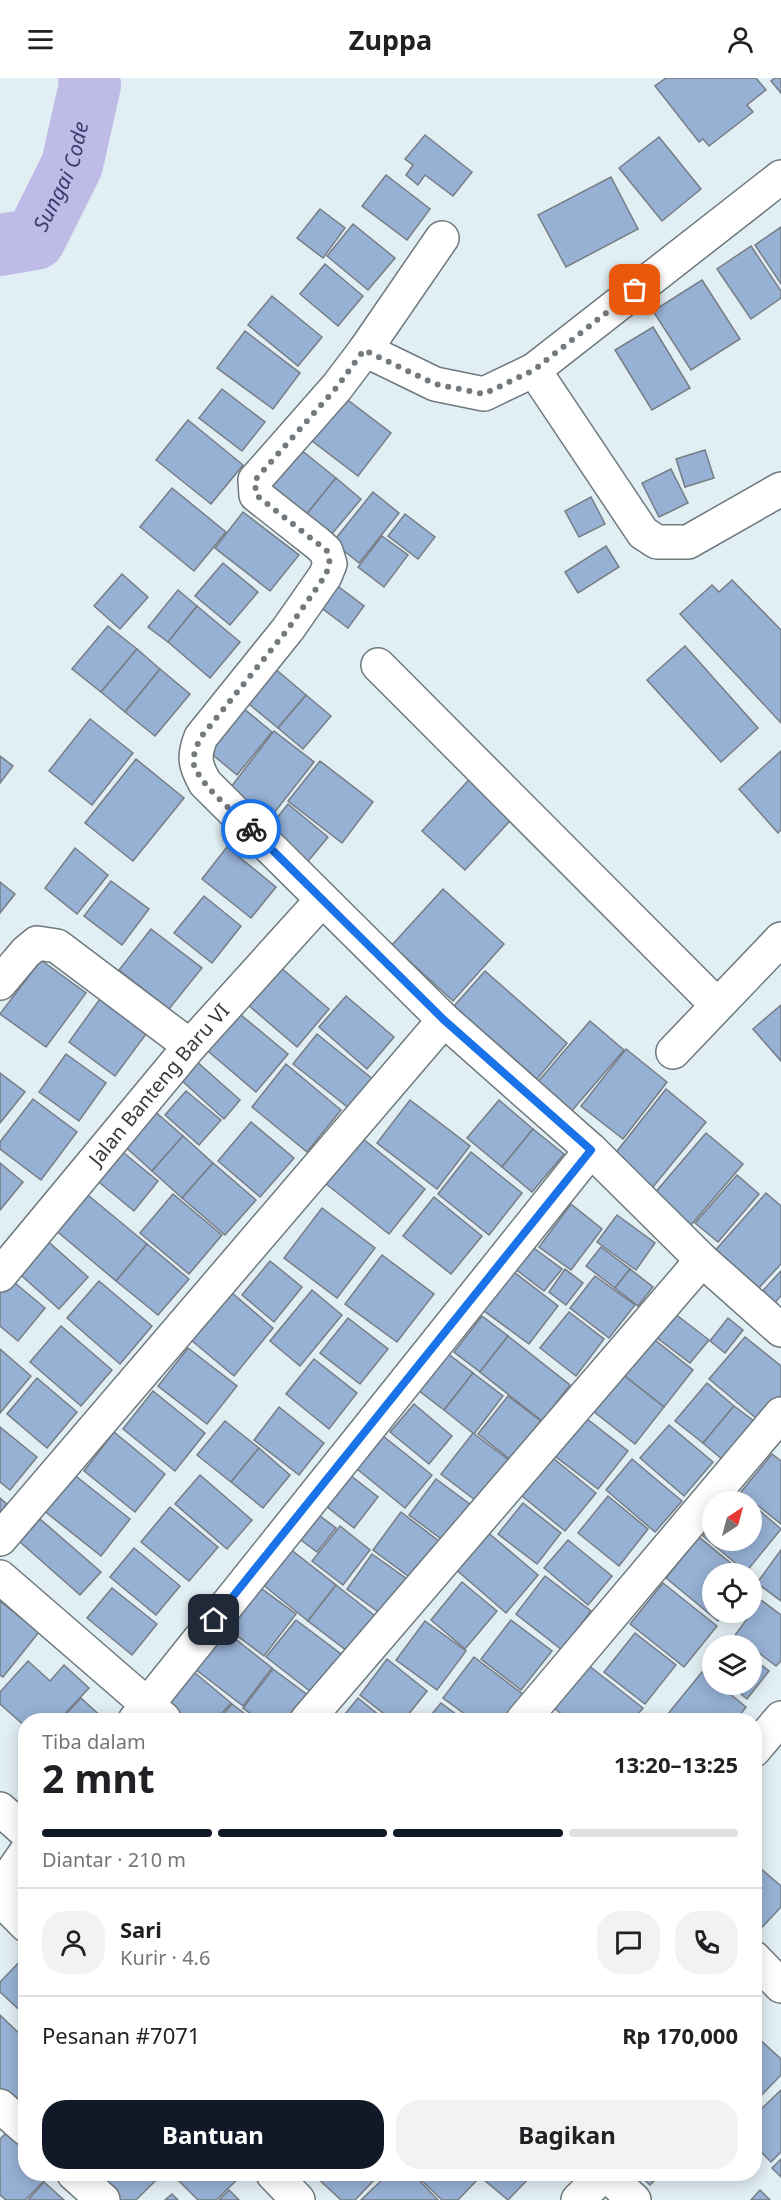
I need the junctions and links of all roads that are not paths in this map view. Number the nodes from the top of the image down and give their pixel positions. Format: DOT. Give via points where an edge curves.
graph roads {
  1 [pos="781,177"];
  2 [pos="442,238"];
  3 [pos="364,350"];
  4 [pos="534,370"];
  5 [pos="781,489"];
  6 [pos="378,665"];
  7 [pos="322,900"];
  8 [pos="781,939"];
  9 [pos="0,983"];
  10 [pos="717,1005"];
  11 [pos="444,1020"];
  12 [pos="190,1046"];
  13 [pos="673,1052"];
  14 [pos="591,1150"];
  15 [pos="702,1260"];
  16 [pos="0,1275"];
  17 [pos="781,1330"];
  18 [pos="781,1413"];
  19 [pos="0,1539"];
  20 [pos="0,1577"];
  21 [pos="147,1713"];
  22 [pos="151,1713"];
  23 [pos="313,1713"];
  24 [pos="529,1713"];
  25 [pos="781,1718"];
  26 [pos="762,1741"];
  27 [pos="0,1809"];
  28 [pos="18,1825"];
  29 [pos="18,1864"];
  30 [pos="0,1890"];
  31 [pos="0,1899"];
  32 [pos="18,1916"];
  33 [pos="762,1966"];
  34 [pos="781,1986"];
  35 [pos="82,2181"];
  36 [pos="280,2181"];
  37 [pos="598,2181"];
  38 [pos="613,2181"];
  39 [pos="103,2200"];
  40 [pos="298,2200"];
  41 [pos="578,2200"];
  42 [pos="634,2200"];
  1 -- 4 [label="street"];
  2 -- 3 [label="street"];
  3 -- 4 [label="street" via="435,384 484,394"];
  3 -- 7 [label="street" via="337,387 255,480 256,495 327,551 330,564 288,629 201,737 194,765 205,783"];
  4 -- 5 [label="street" via="643,533 657,542 688,542"];
  6 -- 10 [label="street"];
  7 -- 11 [label="street"];
  7 -- 12 [label="street, Jalan Banteng Baru VI"];
  8 -- 10 [label="street"];
  9 -- 12 [label="street" via="37,943 57,946"];
  10 -- 13 [label="street"];
  11 -- 14 [label="street"];
  11 -- 19 [label="street"];
  12 -- 16 [label="street, Jalan Banteng Baru VI"];
  14 -- 15 [label="street"];
  14 -- 22 [label="street"];
  15 -- 17 [label="street"];
  15 -- 23 [label="street"];
  18 -- 24 [label="street"];
  20 -- 21 [label="street"];
  25 -- 26 [label="street"];
  27 -- 28 [label="street"];
  29 -- 30 [label="street"];
  31 -- 32 [label="street"];
  33 -- 34 [label="street"];
  35 -- 39 [label="street"];
  36 -- 40 [label="street"];
  37 -- 41 [label="street"];
  38 -- 42 [label="street"];
}
